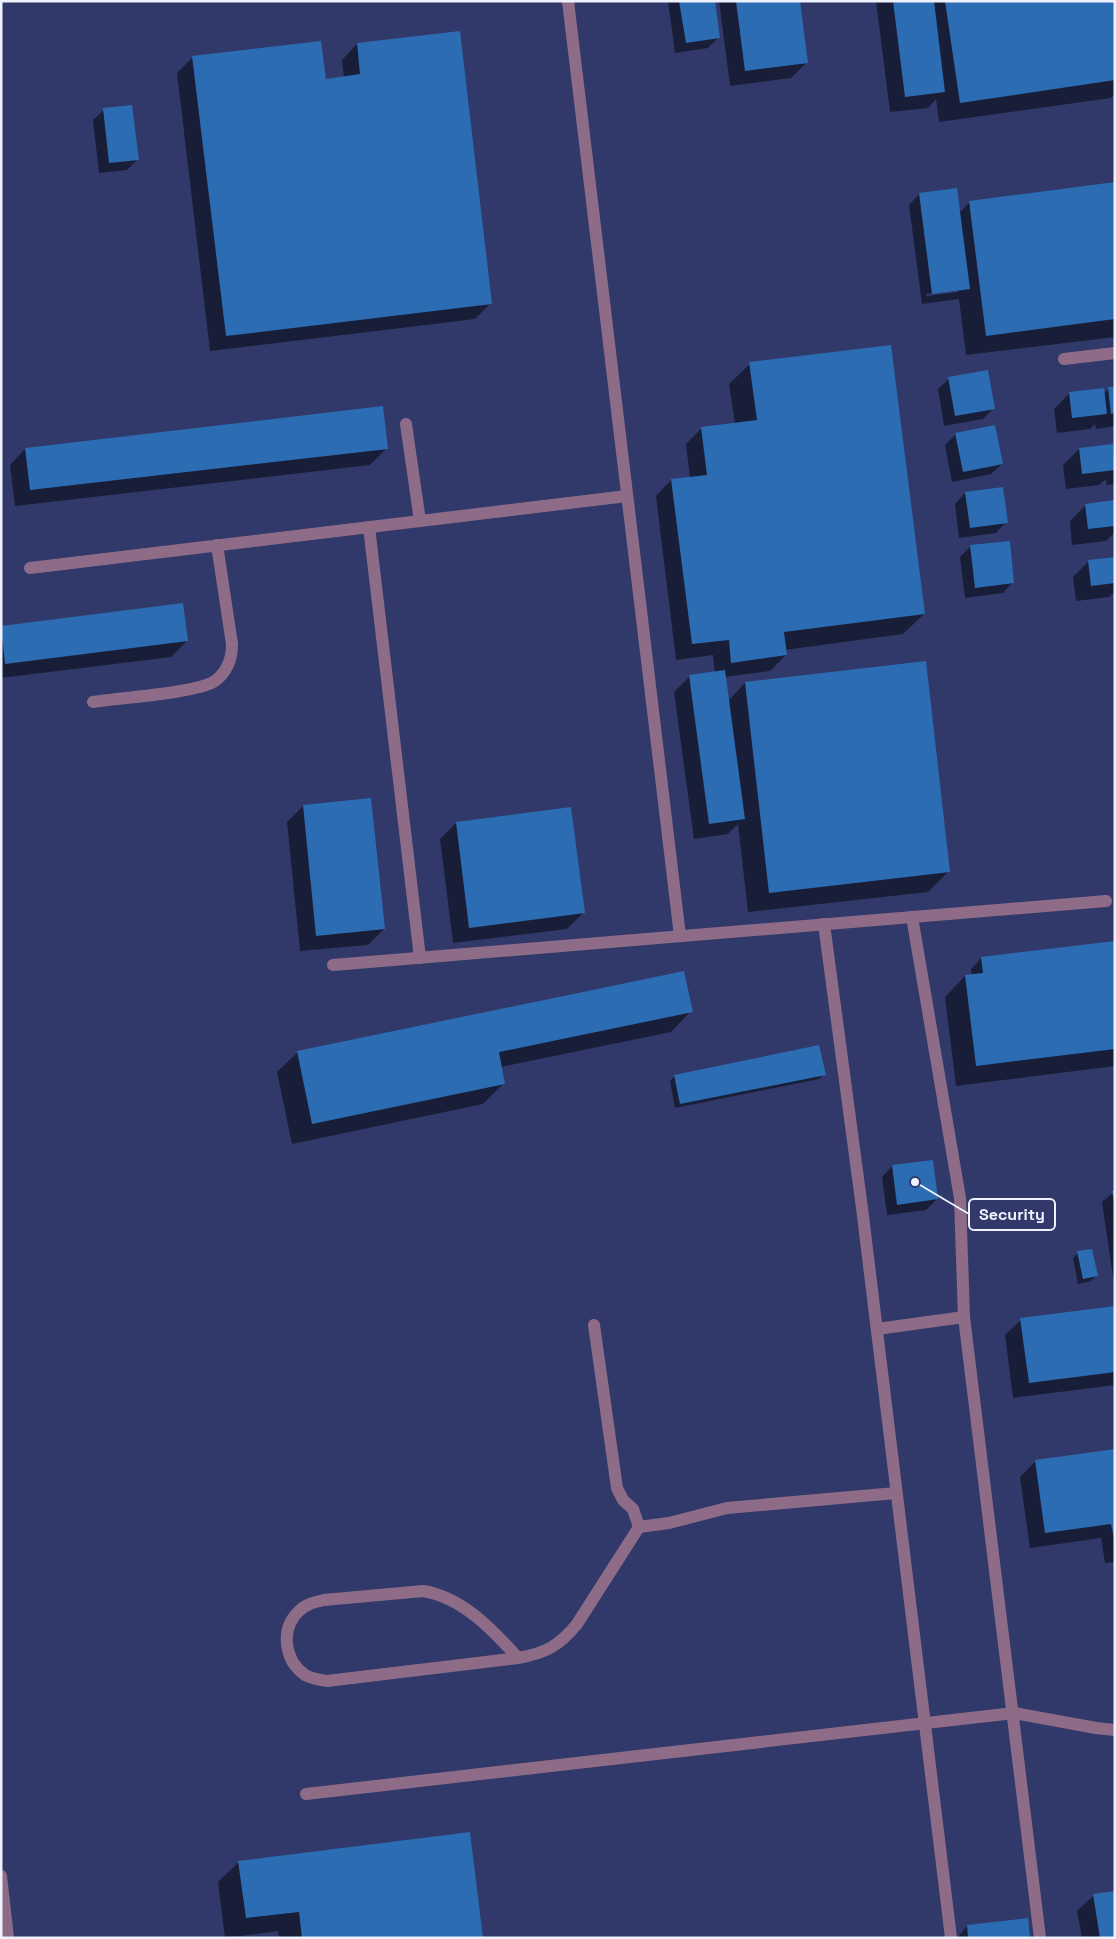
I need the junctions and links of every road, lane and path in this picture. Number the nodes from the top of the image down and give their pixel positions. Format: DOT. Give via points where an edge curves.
graph roads {
  1 [pos="568,1"];
  2 [pos="1115,353"];
  3 [pos="1064,359"];
  4 [pos="406,424"];
  5 [pos="628,496"];
  6 [pos="420,520"];
  7 [pos="369,527"];
  8 [pos="217,545"];
  9 [pos="30,568"];
  10 [pos="93,702"];
  11 [pos="1106,901"];
  12 [pos="912,917"];
  13 [pos="824,924"];
  14 [pos="680,936"];
  15 [pos="420,958"];
  16 [pos="333,965"];
  17 [pos="964,1317"];
  18 [pos="594,1326"];
  19 [pos="877,1329"];
  20 [pos="896,1493"];
  21 [pos="640,1526"];
  22 [pos="518,1658"];
  23 [pos="1014,1713"];
  24 [pos="924,1723"];
  25 [pos="1115,1730"];
  26 [pos="306,1794"];
  27 [pos="1,1876"];
  28 [pos="8,1938"];
  29 [pos="950,1938"];
  30 [pos="1040,1938"];
  1 -- 5 [label="street"];
  2 -- 3 [label="street"];
  4 -- 6 [label="street"];
  5 -- 6 [label="street"];
  5 -- 14 [label="street"];
  6 -- 7 [label="street"];
  7 -- 8 [label="street"];
  7 -- 15 [label="street"];
  8 -- 9 [label="street"];
  8 -- 10 [label="street" via="232,644 232,655 222,674 210,684 194,689"];
  11 -- 12 [label="street"];
  12 -- 13 [label="street"];
  12 -- 17 [label="street" via="960,1198"];
  13 -- 14 [label="street"];
  13 -- 19 [label="street"];
  14 -- 15 [label="street"];
  15 -- 16 [label="street"];
  17 -- 19 [label="street"];
  17 -- 23 [label="street"];
  18 -- 21 [label="street" via="617,1488"];
  19 -- 20 [label="street"];
  20 -- 21 [label="street" via="726,1508 669,1523"];
  20 -- 24 [label="street"];
  21 -- 22 [label="street" via="566,1637 552,1648"];
  22 -- 22 [label="street" via="327,1681 306,1675 297,1668 287,1648 287,1634 299,1611 311,1603 423,1591 457,1602"];
  23 -- 24 [label="street"];
  23 -- 25 [label="street"];
  23 -- 30 [label="street"];
  24 -- 26 [label="street"];
  24 -- 29 [label="street"];
  27 -- 28 [label="street"];
}
